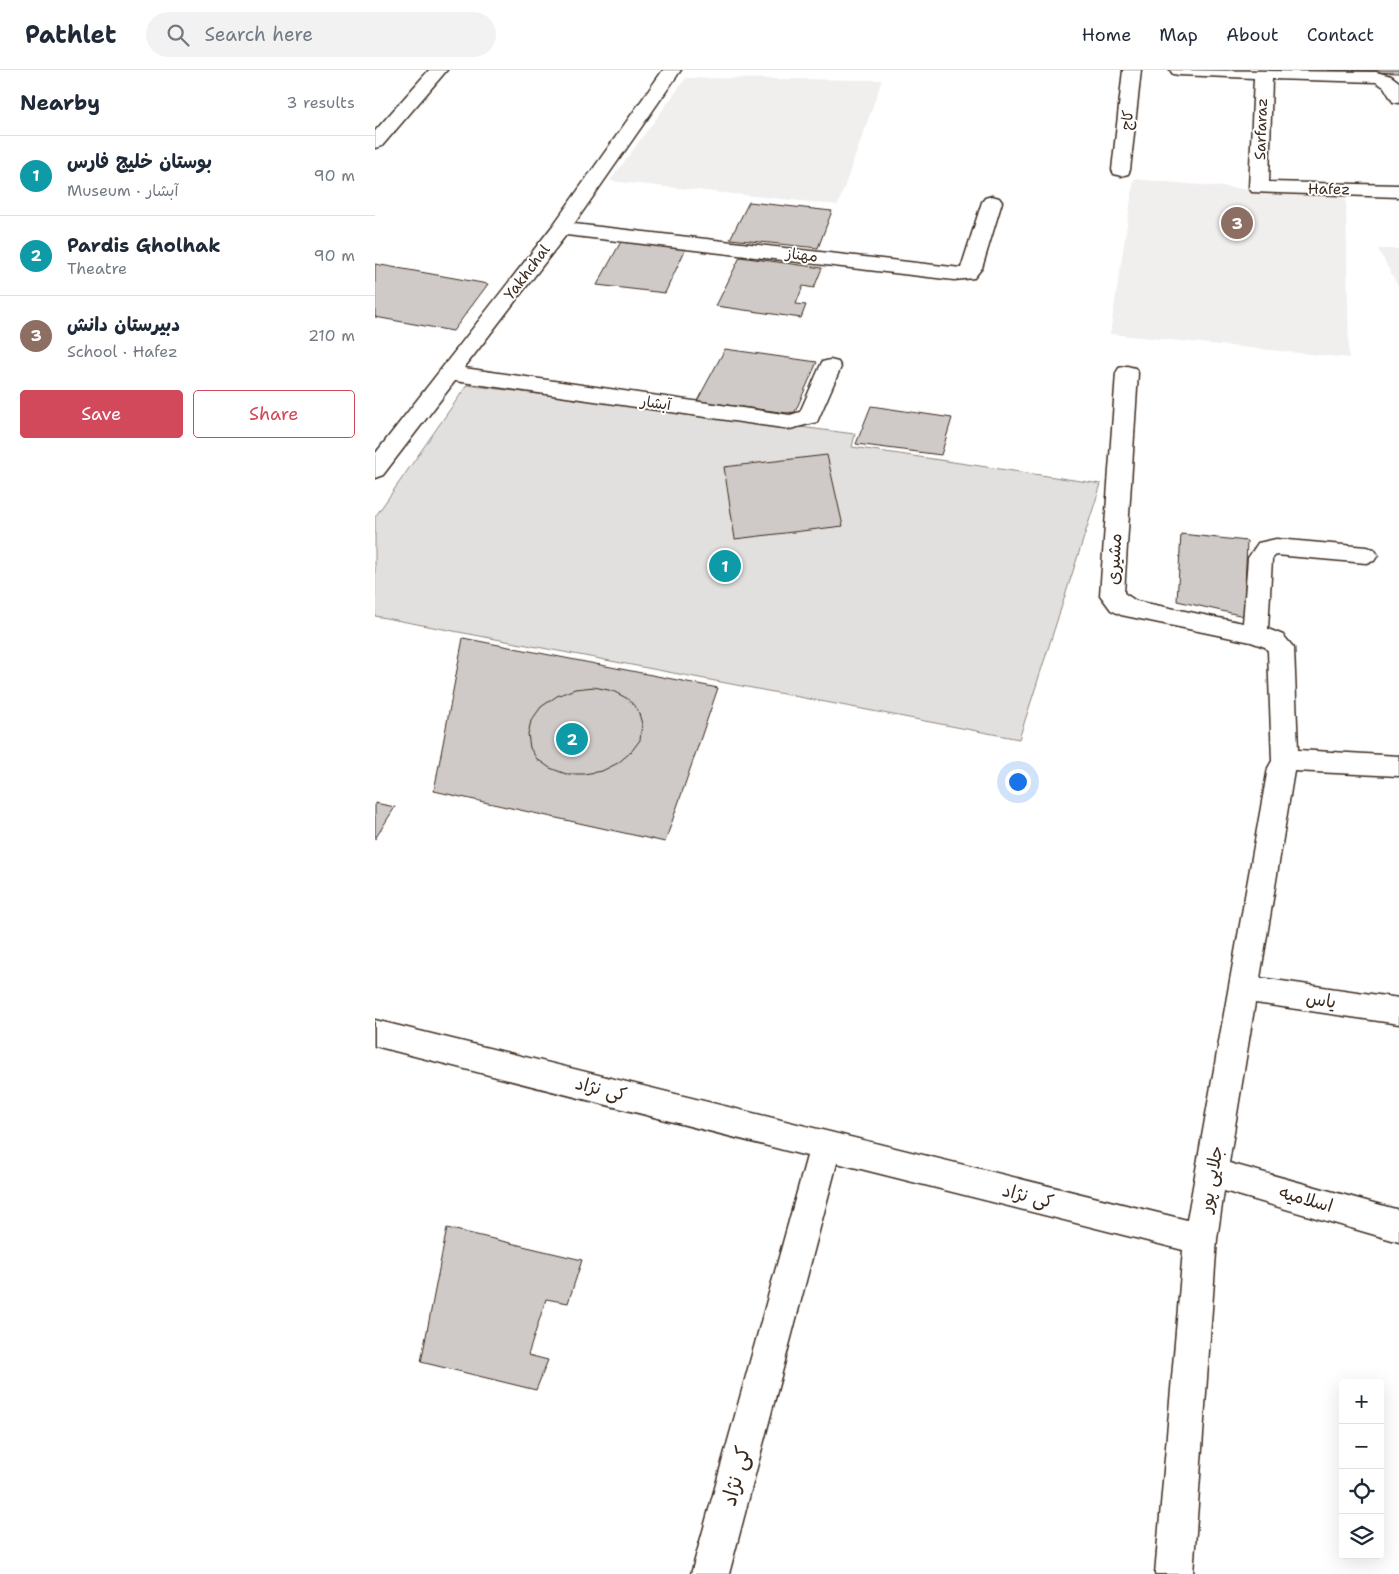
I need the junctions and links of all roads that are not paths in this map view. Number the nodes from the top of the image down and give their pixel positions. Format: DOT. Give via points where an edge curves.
graph roads {
  1 [pos="438,70"];
  2 [pos="672,70"];
  3 [pos="1133,70"];
  4 [pos="1179,70"];
  5 [pos="1264,71"];
  6 [pos="1399,98"];
  7 [pos="375,142"];
  8 [pos="1121,170"];
  9 [pos="1259,188"];
  10 [pos="1399,191"];
  11 [pos="992,202"];
  12 [pos="561,228"];
  13 [pos="829,367"];
  14 [pos="449,373"];
  15 [pos="1127,373"];
  16 [pos="375,470"];
  17 [pos="1366,555"];
  18 [pos="1255,634"];
  19 [pos="1399,766"];
  20 [pos="1281,775"];
  21 [pos="1244,989"];
  22 [pos="1399,1011"];
  23 [pos="375,1033"];
  24 [pos="826,1146"];
  25 [pos="1213,1173"];
  26 [pos="1399,1226"];
  27 [pos="1200,1239"];
  28 [pos="710,1574"];
  29 [pos="1174,1574"];
  1 -- 7 [label="street"];
  2 -- 12 [label="street, Yakhchal"];
  3 -- 8 [label="street, کاج"];
  4 -- 5 [label="street"];
  5 -- 6 [label="street" via="1386,78 1393,84"];
  5 -- 9 [label="street, Sarfaraz"];
  9 -- 10 [label="street, Hafez"];
  11 -- 12 [label="street, مهناز" via="972,268 967,274"];
  12 -- 14 [label="street, Yakhchal"];
  13 -- 14 [label="street, آبشار" via="809,417 798,422"];
  14 -- 16 [label="street, Yakhchal"];
  15 -- 18 [label="street, مشیری" via="1112,595 1130,609"];
  17 -- 18 [label="street" via="1276,547 1266,549 1260,558"];
  18 -- 20 [label="street, مشیری" via="1274,641 1281,648"];
  19 -- 20 [label="street" via="1293,760"];
  20 -- 21 [label="street, جلایی پور"];
  21 -- 22 [label="street, یاس"];
  21 -- 25 [label="street, جلایی پور"];
  23 -- 24 [label="street, کی نژاد"];
  24 -- 27 [label="street, کی نژاد"];
  24 -- 28 [label="street, کی نژاد"];
  25 -- 26 [label="street, اسلامیه"];
  25 -- 27 [label="street, جلایی پور"];
  27 -- 29 [label="street, جلایی پور"];
}
